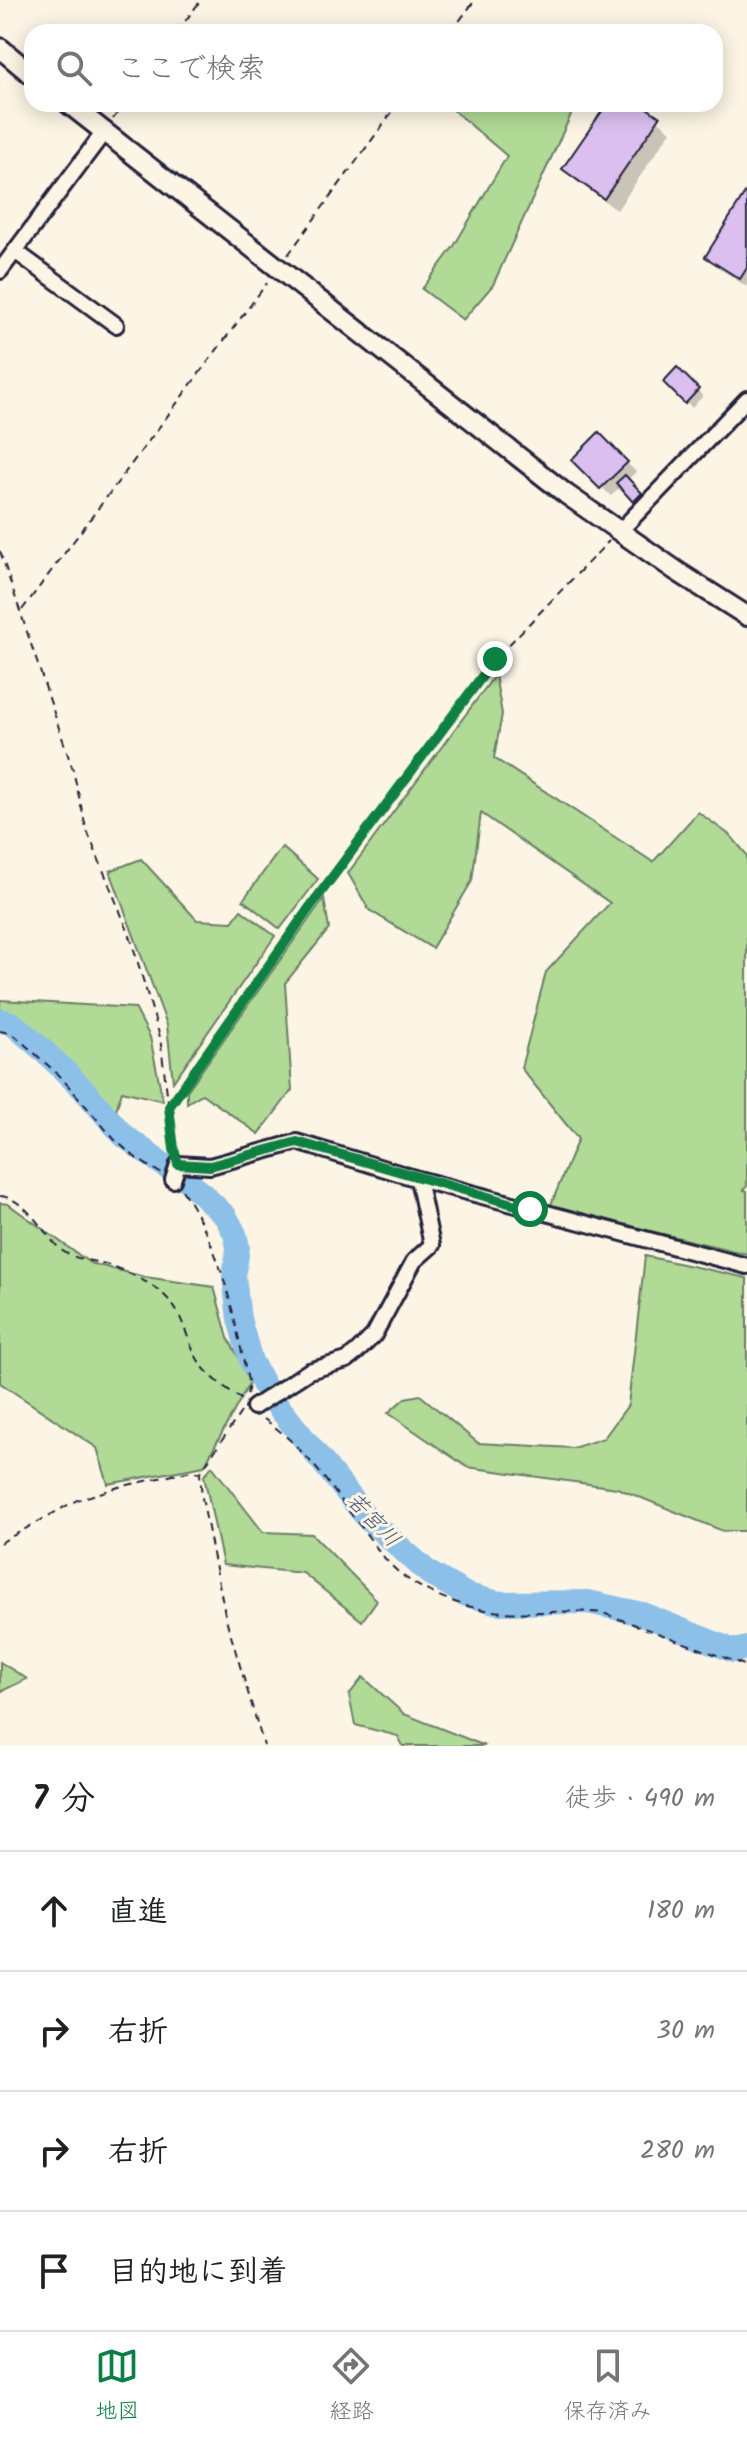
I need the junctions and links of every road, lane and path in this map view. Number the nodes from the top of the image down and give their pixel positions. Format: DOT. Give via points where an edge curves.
graph roads {
  1 [pos="201,0"];
  2 [pos="475,0"];
  3 [pos="183,24"];
  4 [pos="457,24"];
  5 [pos="0,48"];
  6 [pos="24,68"];
  7 [pos="79,112"];
  8 [pos="392,112"];
  9 [pos="104,132"];
  10 [pos="15,251"];
  11 [pos="278,269"];
  12 [pos="0,271"];
  13 [pos="116,325"];
  14 [pos="747,399"];
  15 [pos="619,532"];
  16 [pos="0,551"];
  17 [pos="21,611"];
  18 [pos="747,616"];
  19 [pos="0,1031"];
  20 [pos="169,1107"];
  21 [pos="178,1164"];
  22 [pos="418,1179"];
  23 [pos="173,1180"];
  24 [pos="0,1196"];
  25 [pos="747,1266"];
  26 [pos="250,1405"];
  27 [pos="200,1473"];
  28 [pos="0,1543"];
  29 [pos="747,1666"];
  30 [pos="264,1746"];
  1 -- 3 [label="path"];
  2 -- 4 [label="path"];
  5 -- 6 [label="street"];
  7 -- 9 [label="street"];
  8 -- 11 [label="path"];
  9 -- 10 [label="street"];
  9 -- 11 [label="street"];
  10 -- 12 [label="street"];
  10 -- 13 [label="street"];
  11 -- 15 [label="street"];
  11 -- 17 [label="path"];
  14 -- 15 [label="street"];
  15 -- 18 [label="street"];
  15 -- 20 [label="path" via="495,659"];
  16 -- 17 [label="path"];
  17 -- 20 [label="path" via="73,770 86,828 130,936 160,1037"];
  19 -- 23 [label="path" via="13,1034 60,1076 137,1159"];
  20 -- 21 [label="path"];
  21 -- 22 [label="street" via="210,1166 297,1142"];
  21 -- 23 [label="street"];
  22 -- 25 [label="street"];
  22 -- 26 [label="street" via="432,1245 414,1261 374,1335 347,1360 309,1371"];
  23 -- 26 [label="path" via="217,1253"];
  24 -- 26 [label="path" via="14,1200 60,1250 111,1266 158,1290 185,1324 201,1365"];
  26 -- 27 [label="path"];
  26 -- 29 [label="path" via="306,1454 380,1552 415,1584 480,1609 603,1613"];
  27 -- 28 [label="path" via="97,1493"];
  27 -- 30 [label="path" via="226,1619"];
}
